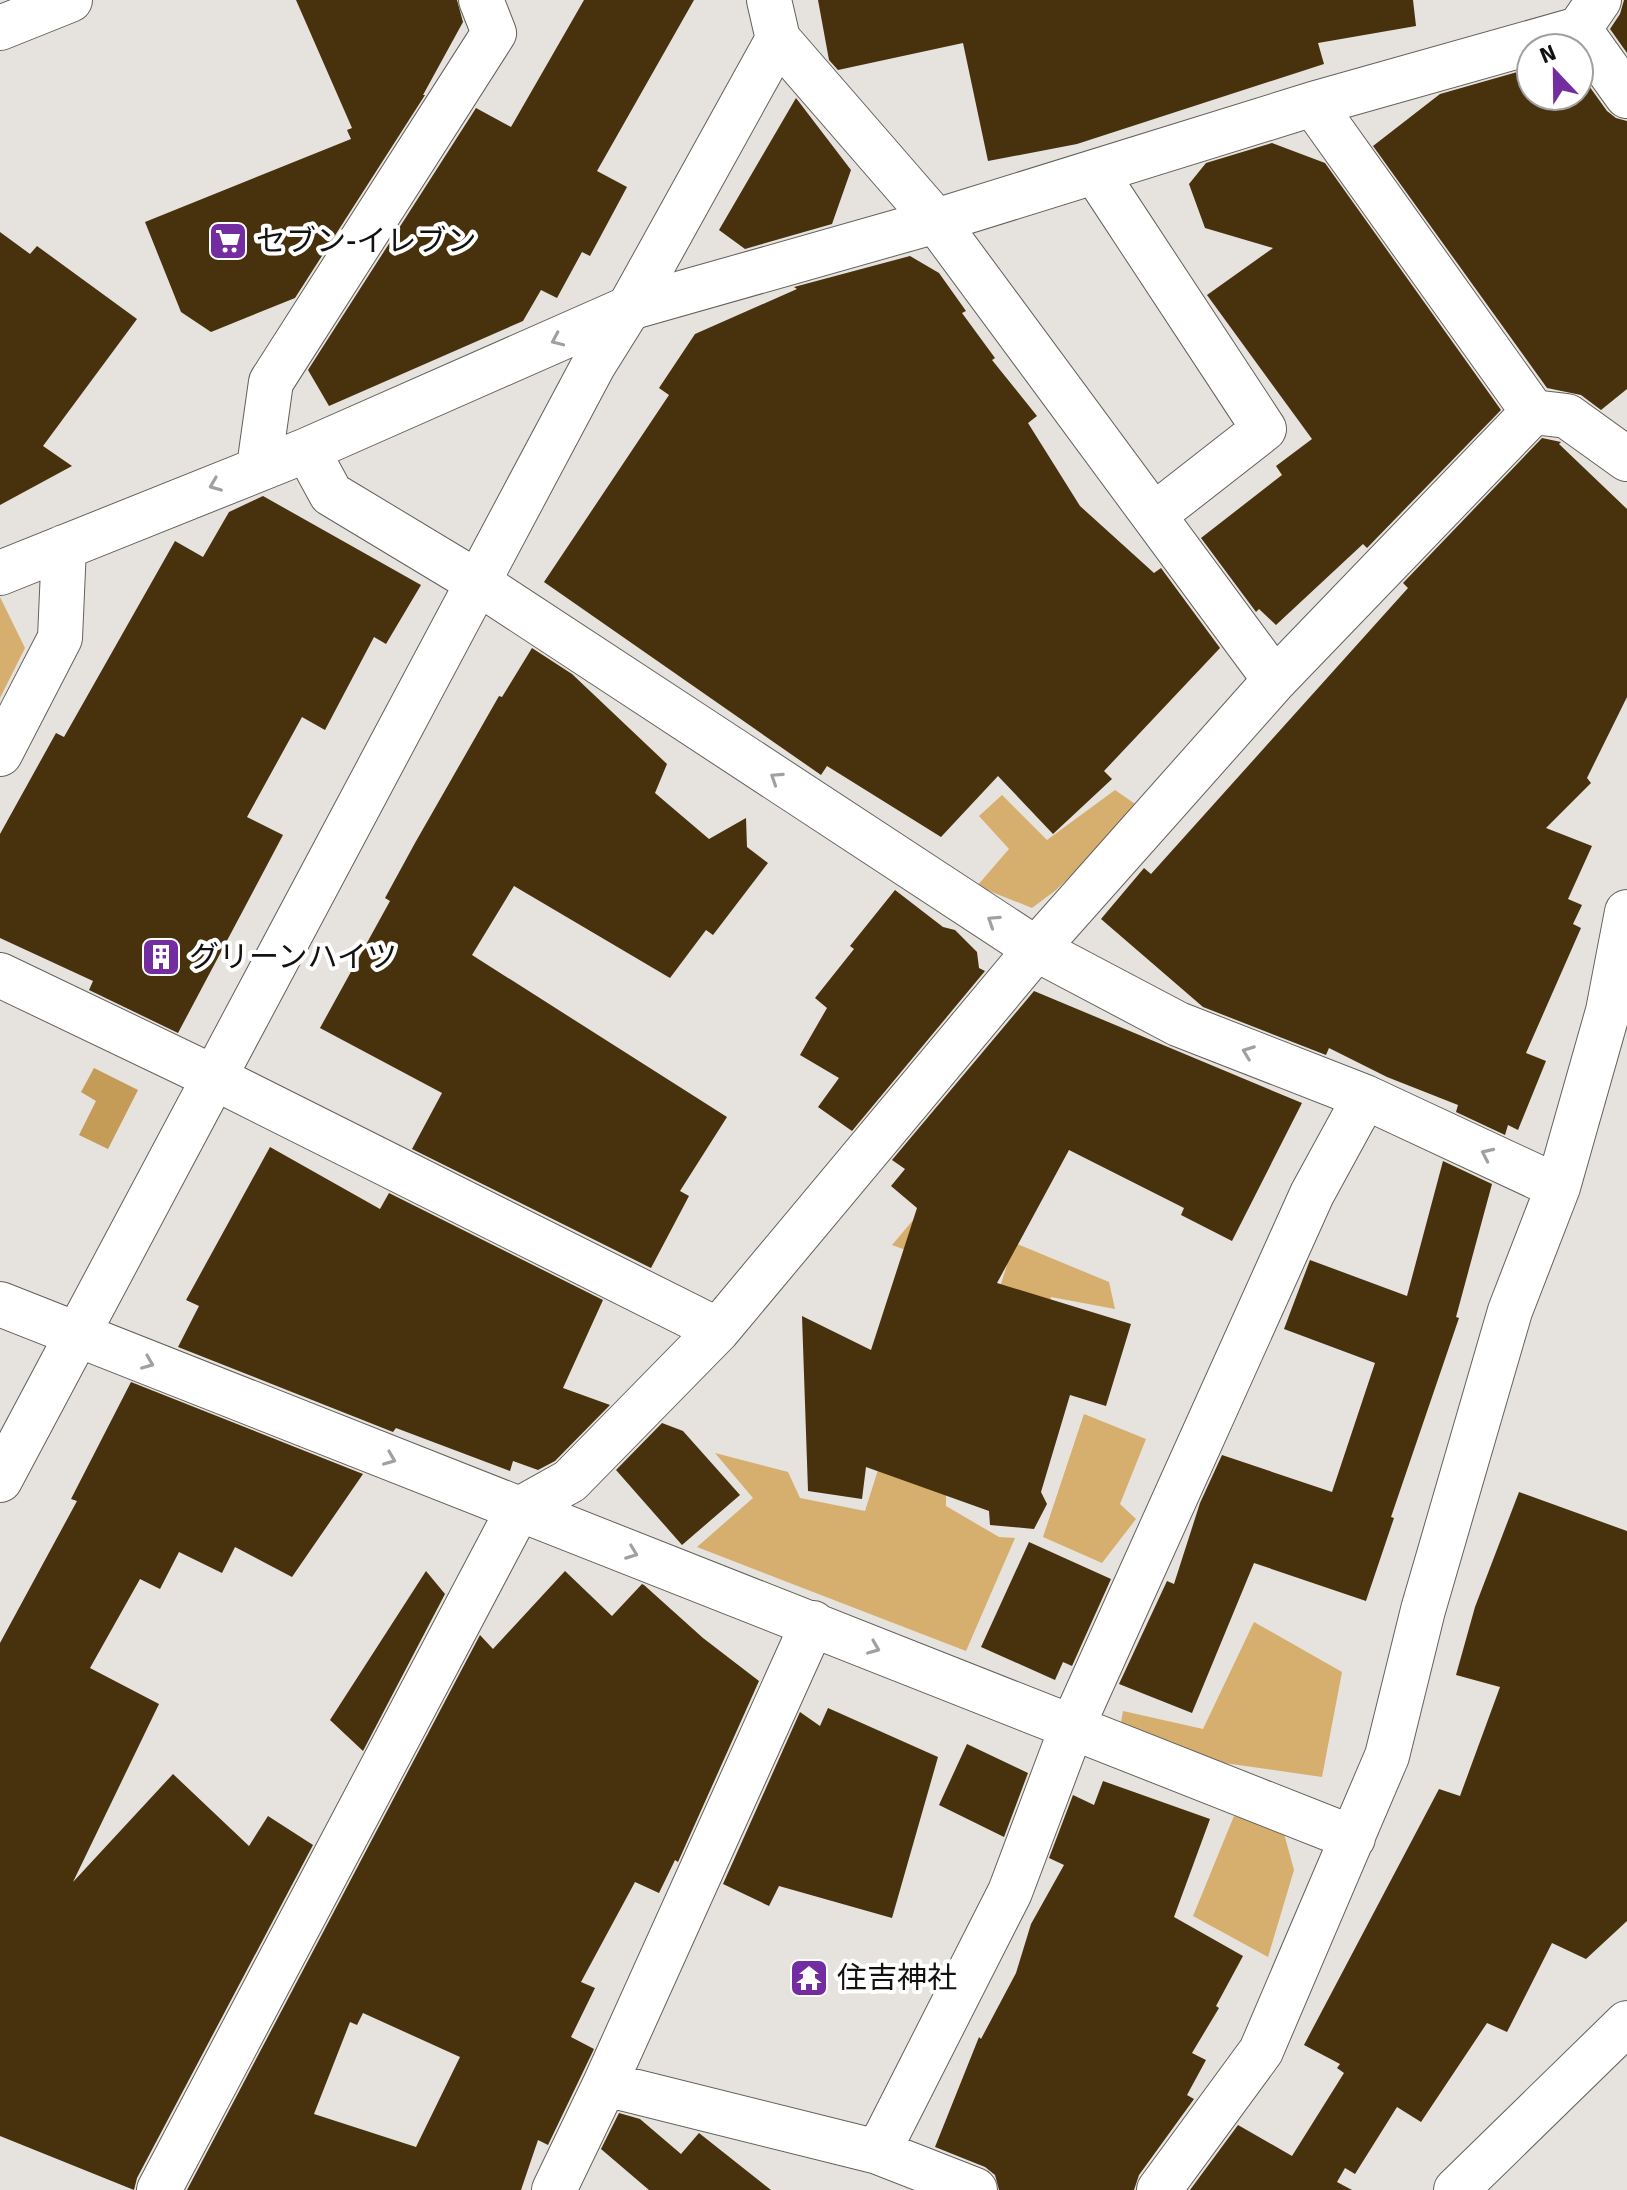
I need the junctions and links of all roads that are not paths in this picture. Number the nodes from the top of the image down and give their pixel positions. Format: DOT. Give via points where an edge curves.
graph roads {
  1 [pos="70,0"];
  2 [pos="481,0"];
  3 [pos="1589,15"];
  4 [pos="3,17"];
  5 [pos="774,20"];
  6 [pos="1627,96"];
  7 [pos="1313,104"];
  8 [pos="1095,172"];
  9 [pos="936,221"];
  10 [pos="629,308"];
  11 [pos="1533,412"];
  12 [pos="307,450"];
  13 [pos="1627,459"];
  14 [pos="259,467"];
  15 [pos="1154,515"];
  16 [pos="64,547"];
  17 [pos="0,573"];
  18 [pos="477,582"];
  19 [pos="1275,680"];
  20 [pos="0,754"];
  21 [pos="1627,912"];
  22 [pos="1036,949"];
  23 [pos="0,975"];
  24 [pos="215,1078"];
  25 [pos="1365,1097"];
  26 [pos="1558,1187"];
  27 [pos="0,1304"];
  28 [pos="718,1330"];
  29 [pos="76,1335"];
  30 [pos="0,1480"];
  31 [pos="518,1510"];
  32 [pos="813,1623"];
  33 [pos="1072,1727"];
  34 [pos="1353,1838"];
  35 [pos="1627,2023"];
  36 [pos="605,2084"];
  37 [pos="878,2152"];
  38 [pos="159,2190"];
  39 [pos="554,2190"];
  40 [pos="975,2190"];
  41 [pos="1159,2190"];
  42 [pos="1456,2190"];
  1 -- 4 [label="main road"];
  2 -- 14 [label="main road" via="494,33 271,382"];
  3 -- 6 [label="main road"];
  3 -- 7 [label="main road"];
  5 -- 9 [label="main road"];
  5 -- 10 [label="main road"];
  7 -- 8 [label="main road"];
  7 -- 11 [label="main road"];
  8 -- 9 [label="main road"];
  8 -- 15 [label="main road" via="1264,429"];
  9 -- 10 [label="main road"];
  9 -- 15 [label="main road"];
  10 -- 12 [label="main road, one-way"];
  10 -- 18 [label="main road"];
  11 -- 13 [label="main road" via="1567,416"];
  11 -- 19 [label="main road"];
  12 -- 14 [label="main road"];
  12 -- 18 [label="main road" via="331,494"];
  14 -- 16 [label="main road, one-way"];
  15 -- 19 [label="main road"];
  16 -- 17 [label="main road"];
  16 -- 20 [label="main road" via="60,638"];
  22 -- 18 [label="main road, one-way"];
  18 -- 24 [label="main road"];
  19 -- 22 [label="main road"];
  21 -- 26 [label="main road" via="1608,1011"];
  25 -- 22 [label="main road, one-way" via="1178,1024"];
  22 -- 28 [label="main road"];
  23 -- 24 [label="main road"];
  24 -- 28 [label="main road"];
  24 -- 29 [label="main road"];
  26 -- 25 [label="main road, one-way"];
  25 -- 33 [label="main road" via="1312,1194"];
  26 -- 34 [label="main road" via="1510,1311 1423,1610 1387,1756"];
  27 -- 29 [label="main road"];
  28 -- 31 [label="main road" via="570,1481"];
  29 -- 30 [label="main road"];
  29 -- 31 [label="main road, one-way"];
  31 -- 32 [label="main road, one-way"];
  31 -- 38 [label="main road"];
  32 -- 33 [label="main road, one-way"];
  32 -- 36 [label="main road"];
  33 -- 34 [label="main road"];
  33 -- 37 [label="main road" via="1010,1892"];
  34 -- 41 [label="main road" via="1261,2051"];
  35 -- 42 [label="main road"];
  36 -- 37 [label="main road"];
  36 -- 39 [label="main road"];
  37 -- 40 [label="main road"];
}
